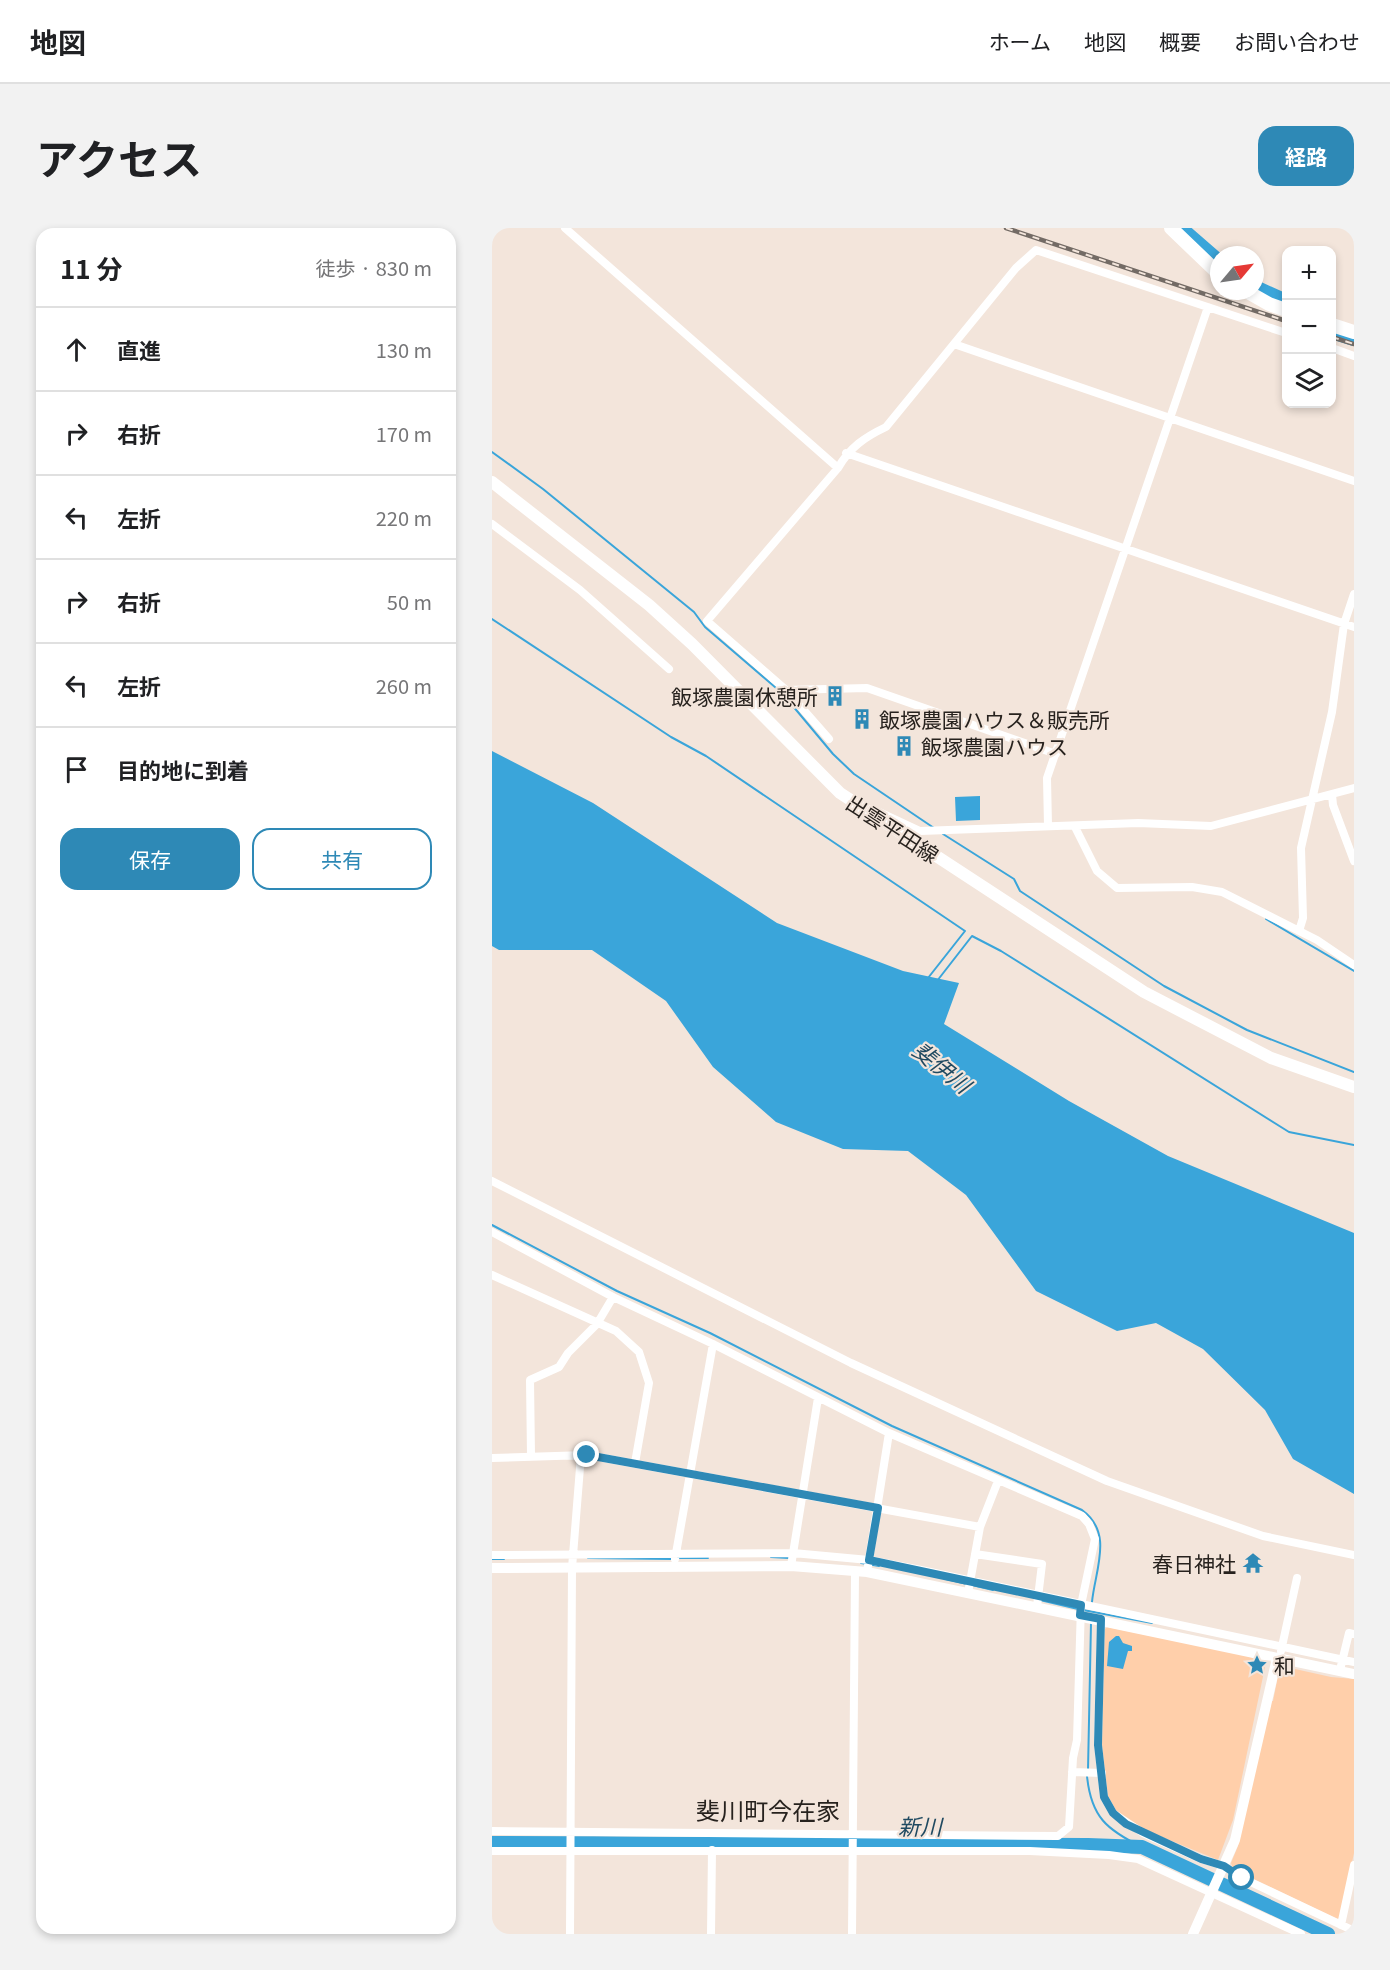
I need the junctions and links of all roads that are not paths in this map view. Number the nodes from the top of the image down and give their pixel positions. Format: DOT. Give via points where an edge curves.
graph roads {
  1 [pos="565,228"];
  2 [pos="1171,228"];
  3 [pos="1210,265"];
  4 [pos="1262,300"];
  5 [pos="1208,307"];
  6 [pos="1282,308"];
  7 [pos="1336,326"];
  8 [pos="1282,331"];
  9 [pos="1354,332"];
  10 [pos="954,344"];
  11 [pos="1336,349"];
  12 [pos="1354,356"];
  13 [pos="1170,419"];
  14 [pos="846,453"];
  15 [pos="838,468"];
  16 [pos="1354,480"];
  17 [pos="492,482"];
  18 [pos="492,524"];
  19 [pos="1126,547"];
  20 [pos="1354,594"];
  21 [pos="1344,624"];
  22 [pos="1354,627"];
  23 [pos="669,669"];
  24 [pos="786,690"];
  25 [pos="829,739"];
  26 [pos="1056,754"];
  27 [pos="1354,788"];
  28 [pos="840,793"];
  29 [pos="1332,795"];
  30 [pos="1312,799"];
  31 [pos="1048,826"];
  32 [pos="1075,827"];
  33 [pos="1354,861"];
  34 [pos="1299,931"];
  35 [pos="1354,965"];
  36 [pos="1354,1087"];
  37 [pos="492,1181"];
  38 [pos="493,1236"];
  39 [pos="492,1275"];
  40 [pos="613,1297"];
  41 [pos="597,1324"];
  42 [pos="713,1344"];
  43 [pos="818,1398"];
  44 [pos="889,1433"];
  45 [pos="581,1455"];
  46 [pos="531,1456"];
  47 [pos="492,1458"];
  48 [pos="635,1463"];
  49 [pos="689,1475"];
  50 [pos="998,1481"];
  51 [pos="803,1495"];
  52 [pos="878,1508"];
  53 [pos="980,1527"];
  54 [pos="793,1553"];
  55 [pos="573,1554"];
  56 [pos="975,1554"];
  57 [pos="492,1555"];
  58 [pos="1354,1555"];
  59 [pos="675,1560"];
  60 [pos="869,1560"];
  61 [pos="790,1566"];
  62 [pos="492,1568"];
  63 [pos="572,1568"];
  64 [pos="855,1572"];
  65 [pos="867,1572"];
  66 [pos="1297,1578"];
  67 [pos="970,1580"];
  68 [pos="968,1593"];
  69 [pos="1037,1600"];
  70 [pos="1081,1610"];
  71 [pos="1101,1619"];
  72 [pos="1156,1626"];
  73 [pos="1354,1634"];
  74 [pos="1236,1635"];
  75 [pos="1282,1646"];
  76 [pos="1233,1648"];
  77 [pos="1278,1659"];
  78 [pos="1354,1662"];
  79 [pos="1341,1664"];
  80 [pos="1354,1674"];
  81 [pos="1074,1772"];
  82 [pos="1101,1773"];
  83 [pos="492,1831"];
  84 [pos="570,1834"];
  85 [pos="853,1837"];
  86 [pos="711,1850"];
  87 [pos="492,1851"];
  88 [pos="572,1852"];
  89 [pos="853,1853"];
  90 [pos="1354,1865"];
  91 [pos="1223,1869"];
  92 [pos="1213,1893"];
  93 [pos="1341,1925"];
  94 [pos="1354,1931"];
  95 [pos="570,1934"];
  96 [pos="711,1934"];
  97 [pos="852,1934"];
  98 [pos="1193,1934"];
  99 [pos="1301,1934"];
  1 -- 15 [label="street"];
  2 -- 3 [label="highway"];
  4 -- 6 [label="highway"];
  5 -- 8 [label="street"];
  5 -- 10 [label="street" via="1036,250 1016,268"];
  5 -- 13 [label="street"];
  7 -- 9 [label="highway"];
  10 -- 13 [label="street"];
  10 -- 14 [label="street" via="886,427 865,437"];
  11 -- 12 [label="street"];
  13 -- 16 [label="street"];
  13 -- 19 [label="street"];
  14 -- 15 [label="street"];
  14 -- 19 [label="street"];
  15 -- 24 [label="street" via="706,621"];
  17 -- 28 [label="main road, 出雲平田線" via="649,605"];
  18 -- 23 [label="street" via="580,590"];
  19 -- 21 [label="street"];
  19 -- 26 [label="street"];
  20 -- 21 [label="street"];
  21 -- 22 [label="street"];
  21 -- 30 [label="street" via="1332,712"];
  24 -- 25 [label="street"];
  24 -- 26 [label="street" via="867,688"];
  26 -- 31 [label="street" via="1047,778"];
  27 -- 29 [label="street"];
  28 -- 31 [label="street" via="920,831"];
  28 -- 36 [label="main road, 出雲平田線" via="1164,1003 1270,1058"];
  29 -- 30 [label="street"];
  29 -- 33 [label="street"];
  30 -- 32 [label="street" via="1210,826 1138,823"];
  30 -- 34 [label="street" via="1300,848 1303,918"];
  31 -- 32 [label="street"];
  32 -- 34 [label="street" via="1097,871 1117,888 1192,887 1222,892"];
  34 -- 35 [label="street"];
  37 -- 58 [label="street" via="851,1363 1107,1480 1263,1536"];
  38 -- 40 [label="street"];
  39 -- 41 [label="street"];
  40 -- 41 [label="street"];
  40 -- 42 [label="street"];
  41 -- 46 [label="street" via="559,1367 530,1380"];
  41 -- 48 [label="street" via="616,1331 639,1352 649,1383"];
  42 -- 43 [label="street"];
  42 -- 49 [label="street"];
  43 -- 44 [label="street"];
  43 -- 51 [label="street"];
  44 -- 50 [label="street"];
  44 -- 52 [label="street"];
  45 -- 46 [label="street"];
  45 -- 48 [label="street"];
  45 -- 55 [label="street"];
  46 -- 47 [label="street"];
  48 -- 49 [label="street"];
  49 -- 51 [label="street"];
  49 -- 59 [label="street"];
  50 -- 53 [label="street"];
  50 -- 70 [label="street" via="1082,1516 1089,1524 1095,1539"];
  51 -- 52 [label="street"];
  51 -- 54 [label="street"];
  52 -- 53 [label="street"];
  52 -- 60 [label="street"];
  53 -- 56 [label="street"];
  54 -- 59 [label="street"];
  54 -- 60 [label="street"];
  54 -- 61 [label="street"];
  55 -- 57 [label="street"];
  55 -- 59 [label="street"];
  55 -- 63 [label="street"];
  56 -- 67 [label="street"];
  56 -- 69 [label="street" via="1042,1564"];
  59 -- 61 [label="street"];
  59 -- 63 [label="street"];
  60 -- 65 [label="street"];
  60 -- 67 [label="street"];
  61 -- 64 [label="street"];
  62 -- 63 [label="street"];
  63 -- 84 [label="street"];
  64 -- 65 [label="street"];
  64 -- 85 [label="street"];
  65 -- 68 [label="street"];
  66 -- 75 [label="street"];
  67 -- 68 [label="street"];
  67 -- 69 [label="street"];
  68 -- 69 [label="street"];
  69 -- 70 [label="street"];
  70 -- 71 [label="street"];
  70 -- 72 [label="street"];
  70 -- 81 [label="street"];
  71 -- 72 [label="street"];
  71 -- 82 [label="street"];
  72 -- 74 [label="street"];
  72 -- 76 [label="street"];
  73 -- 79 [label="street" via="1349,1633"];
  74 -- 75 [label="street"];
  74 -- 76 [label="street"];
  75 -- 77 [label="street"];
  75 -- 79 [label="street"];
  76 -- 77 [label="street"];
  77 -- 79 [label="street"];
  77 -- 91 [label="street" via="1235,1840"];
  78 -- 79 [label="street"];
  79 -- 80 [label="street"];
  81 -- 82 [label="street"];
  81 -- 85 [label="street" via="1069,1827 1058,1836"];
  82 -- 91 [label="street" via="1104,1797 1113,1813 1126,1824"];
  83 -- 84 [label="street"];
  84 -- 85 [label="street"];
  84 -- 88 [label="street"];
  85 -- 89 [label="street"];
  86 -- 88 [label="street"];
  86 -- 89 [label="street"];
  86 -- 96 [label="street"];
  87 -- 88 [label="street"];
  88 -- 95 [label="street"];
  89 -- 92 [label="street" via="1030,1851 1126,1857 1149,1863"];
  89 -- 97 [label="street"];
  90 -- 93 [label="street"];
  91 -- 92 [label="street"];
  91 -- 93 [label="street"];
  92 -- 98 [label="street"];
  92 -- 99 [label="street"];
  93 -- 94 [label="street"];
}
